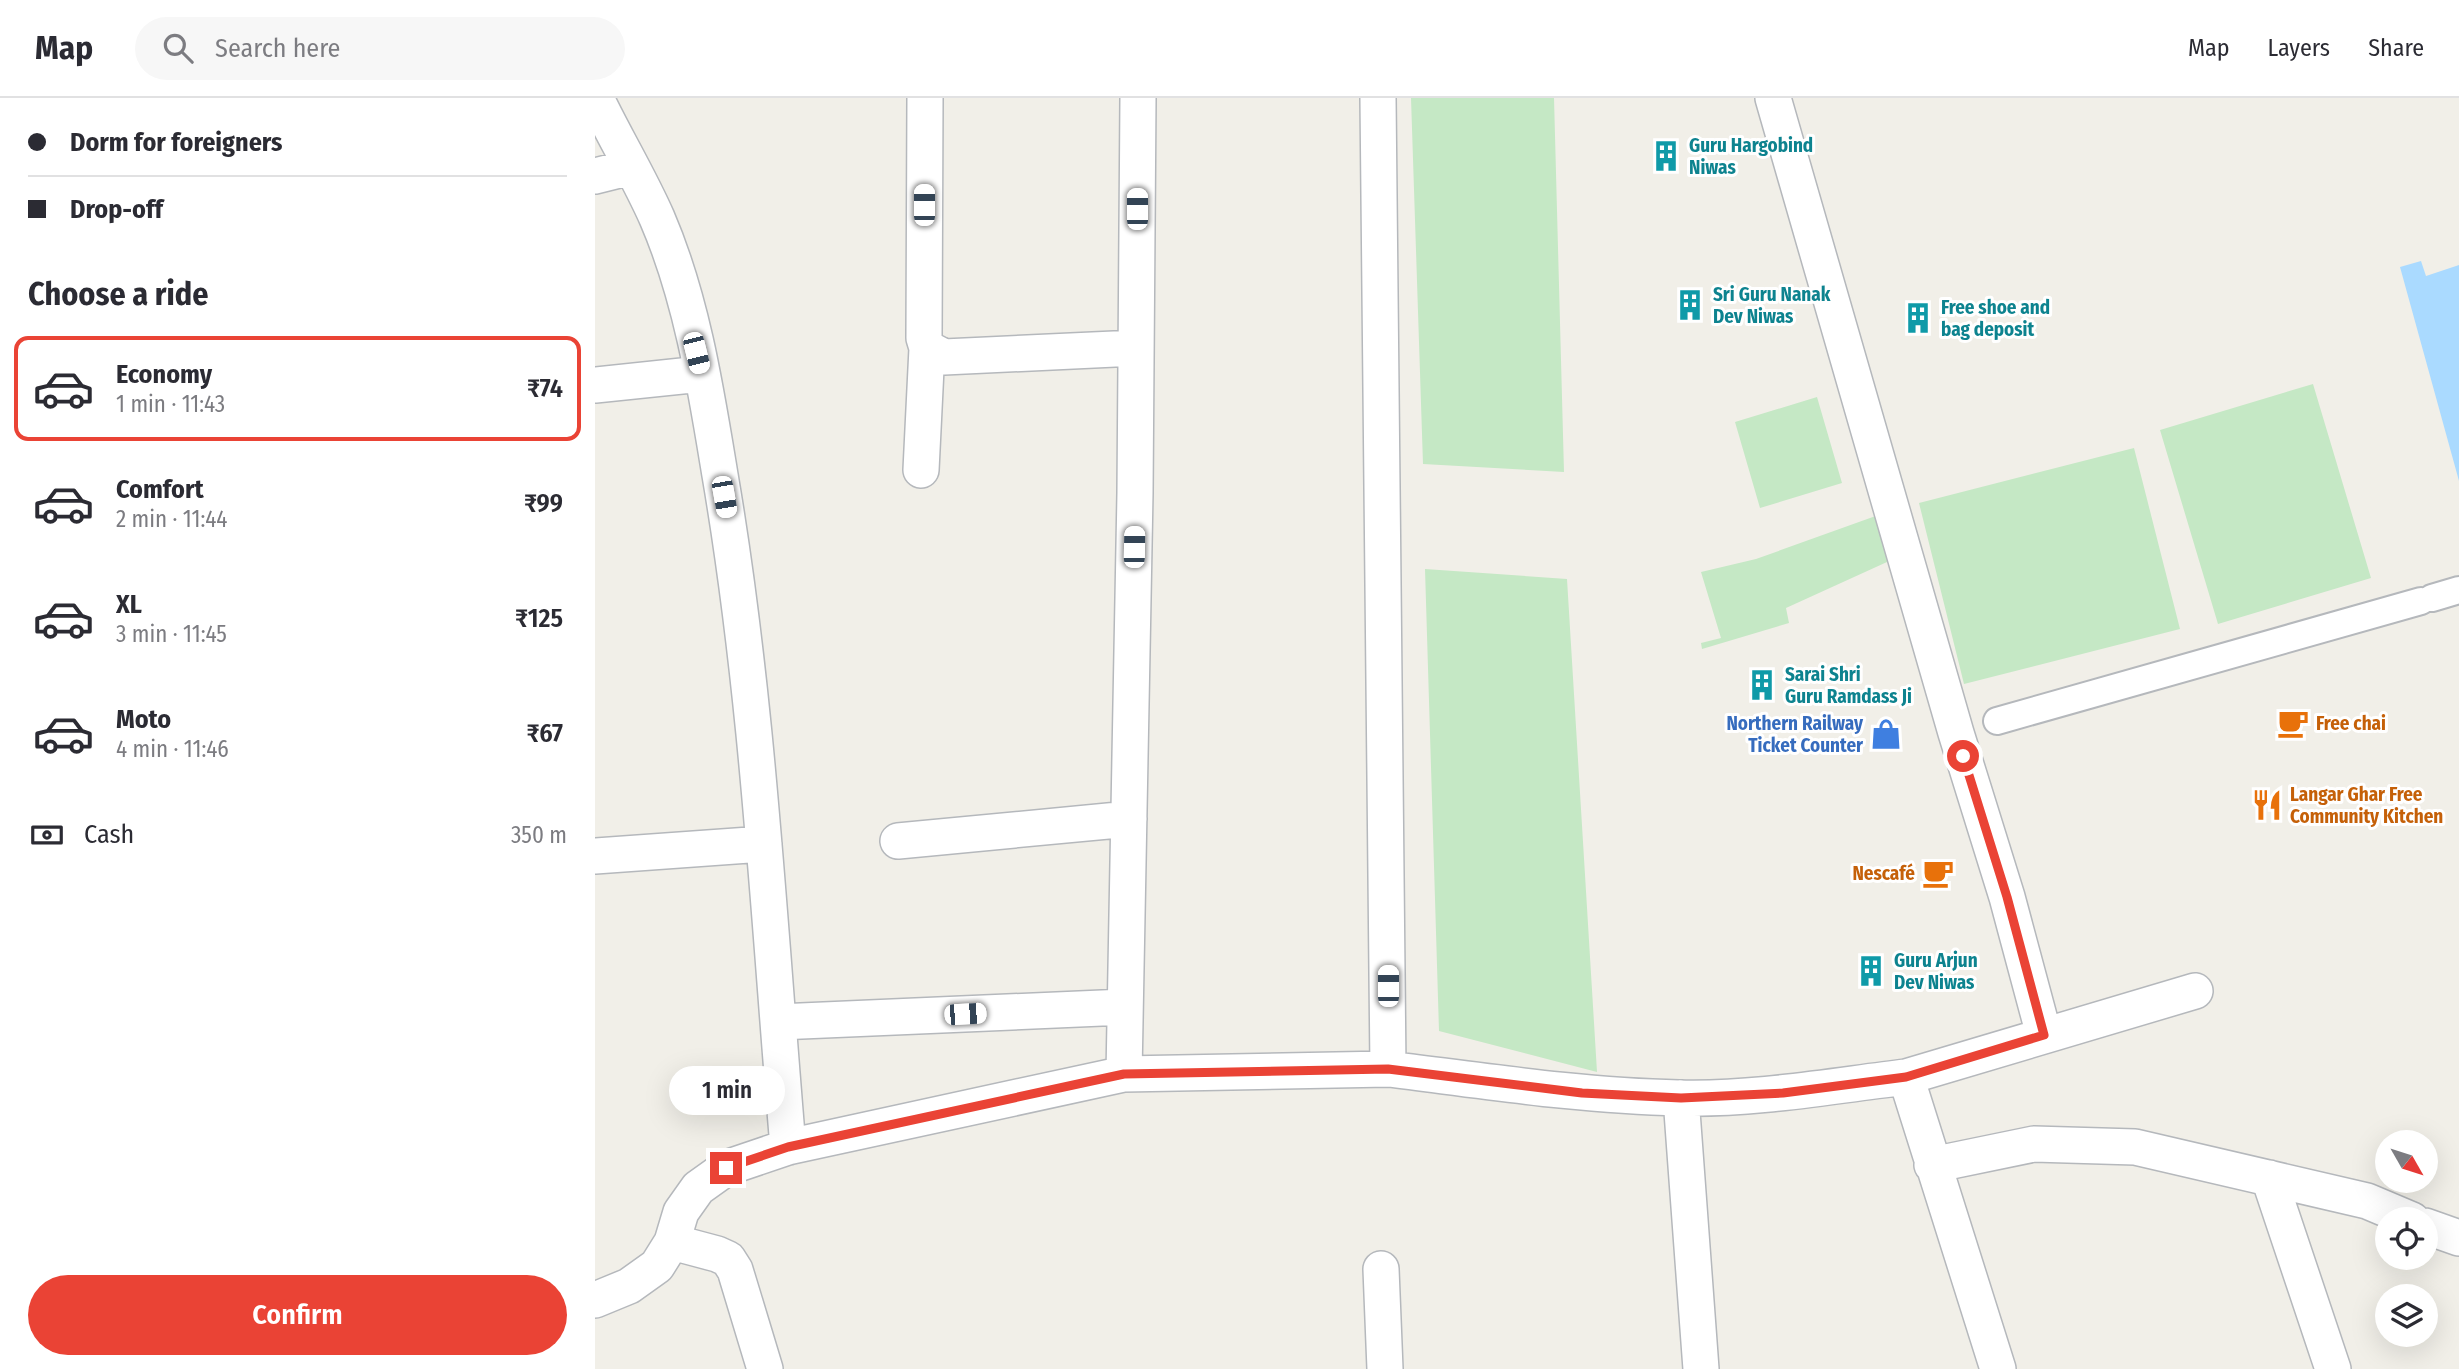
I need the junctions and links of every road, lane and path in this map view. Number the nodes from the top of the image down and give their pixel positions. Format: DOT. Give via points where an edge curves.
graph roads {
  1 [pos="596,98"];
  2 [pos="925,98"];
  3 [pos="1138,98"];
  4 [pos="1378,98"];
  5 [pos="1773,98"];
  6 [pos="631,167"];
  7 [pos="595,176"];
  8 [pos="927,348"];
  9 [pos="1136,348"];
  10 [pos="701,374"];
  11 [pos="595,385"];
  12 [pos="921,470"];
  13 [pos="2459,590"];
  14 [pos="1976,727"];
  15 [pos="1129,819"];
  16 [pos="898,841"];
  17 [pos="764,844"];
  18 [pos="595,856"];
  19 [pos="2195,991"];
  20 [pos="1125,1007"];
  21 [pos="778,1022"];
  22 [pos="2044,1035"];
  23 [pos="1388,1069"];
  24 [pos="1124,1074"];
  25 [pos="1906,1077"];
  26 [pos="1681,1098"];
  27 [pos="788,1147"];
  28 [pos="1932,1165"];
  29 [pos="2269,1178"];
  30 [pos="2381,1207"];
  31 [pos="2438,1231"];
  32 [pos="2459,1238"];
  33 [pos="672,1242"];
  34 [pos="1381,1269"];
  35 [pos="595,1300"];
  36 [pos="765,1369"];
  37 [pos="1385,1369"];
  38 [pos="1700,1369"];
  39 [pos="1998,1369"];
  40 [pos="2333,1369"];
  1 -- 6 [label="street"];
  2 -- 8 [label="street"];
  3 -- 9 [label="street"];
  4 -- 23 [label="street"];
  5 -- 14 [label="street"];
  6 -- 7 [label="street"];
  6 -- 10 [label="street" via="657,219 681,290"];
  8 -- 9 [label="street" via="944,357"];
  8 -- 12 [label="street"];
  9 -- 15 [label="street"];
  10 -- 11 [label="street"];
  10 -- 17 [label="street" via="736,571"];
  13 -- 14 [label="street"];
  14 -- 22 [label="street" via="2007,897"];
  15 -- 16 [label="street"];
  15 -- 20 [label="street"];
  17 -- 18 [label="street"];
  17 -- 21 [label="street"];
  19 -- 22 [label="street"];
  20 -- 21 [label="street"];
  20 -- 24 [label="street"];
  21 -- 27 [label="street"];
  22 -- 25 [label="street"];
  23 -- 24 [label="street"];
  23 -- 26 [label="street" via="1582,1093"];
  24 -- 27 [label="street"];
  25 -- 26 [label="street" via="1783,1093"];
  25 -- 28 [label="street"];
  26 -- 38 [label="street"];
  27 -- 33 [label="street" via="726,1168 698,1188 681,1212"];
  28 -- 29 [label="street" via="2035,1144 2135,1147"];
  28 -- 39 [label="street"];
  29 -- 30 [label="street"];
  29 -- 40 [label="street"];
  31 -- 32 [label="street"];
  33 -- 35 [label="street" via="657,1266"];
  33 -- 36 [label="street" via="728,1259"];
  34 -- 37 [label="street"];
}
